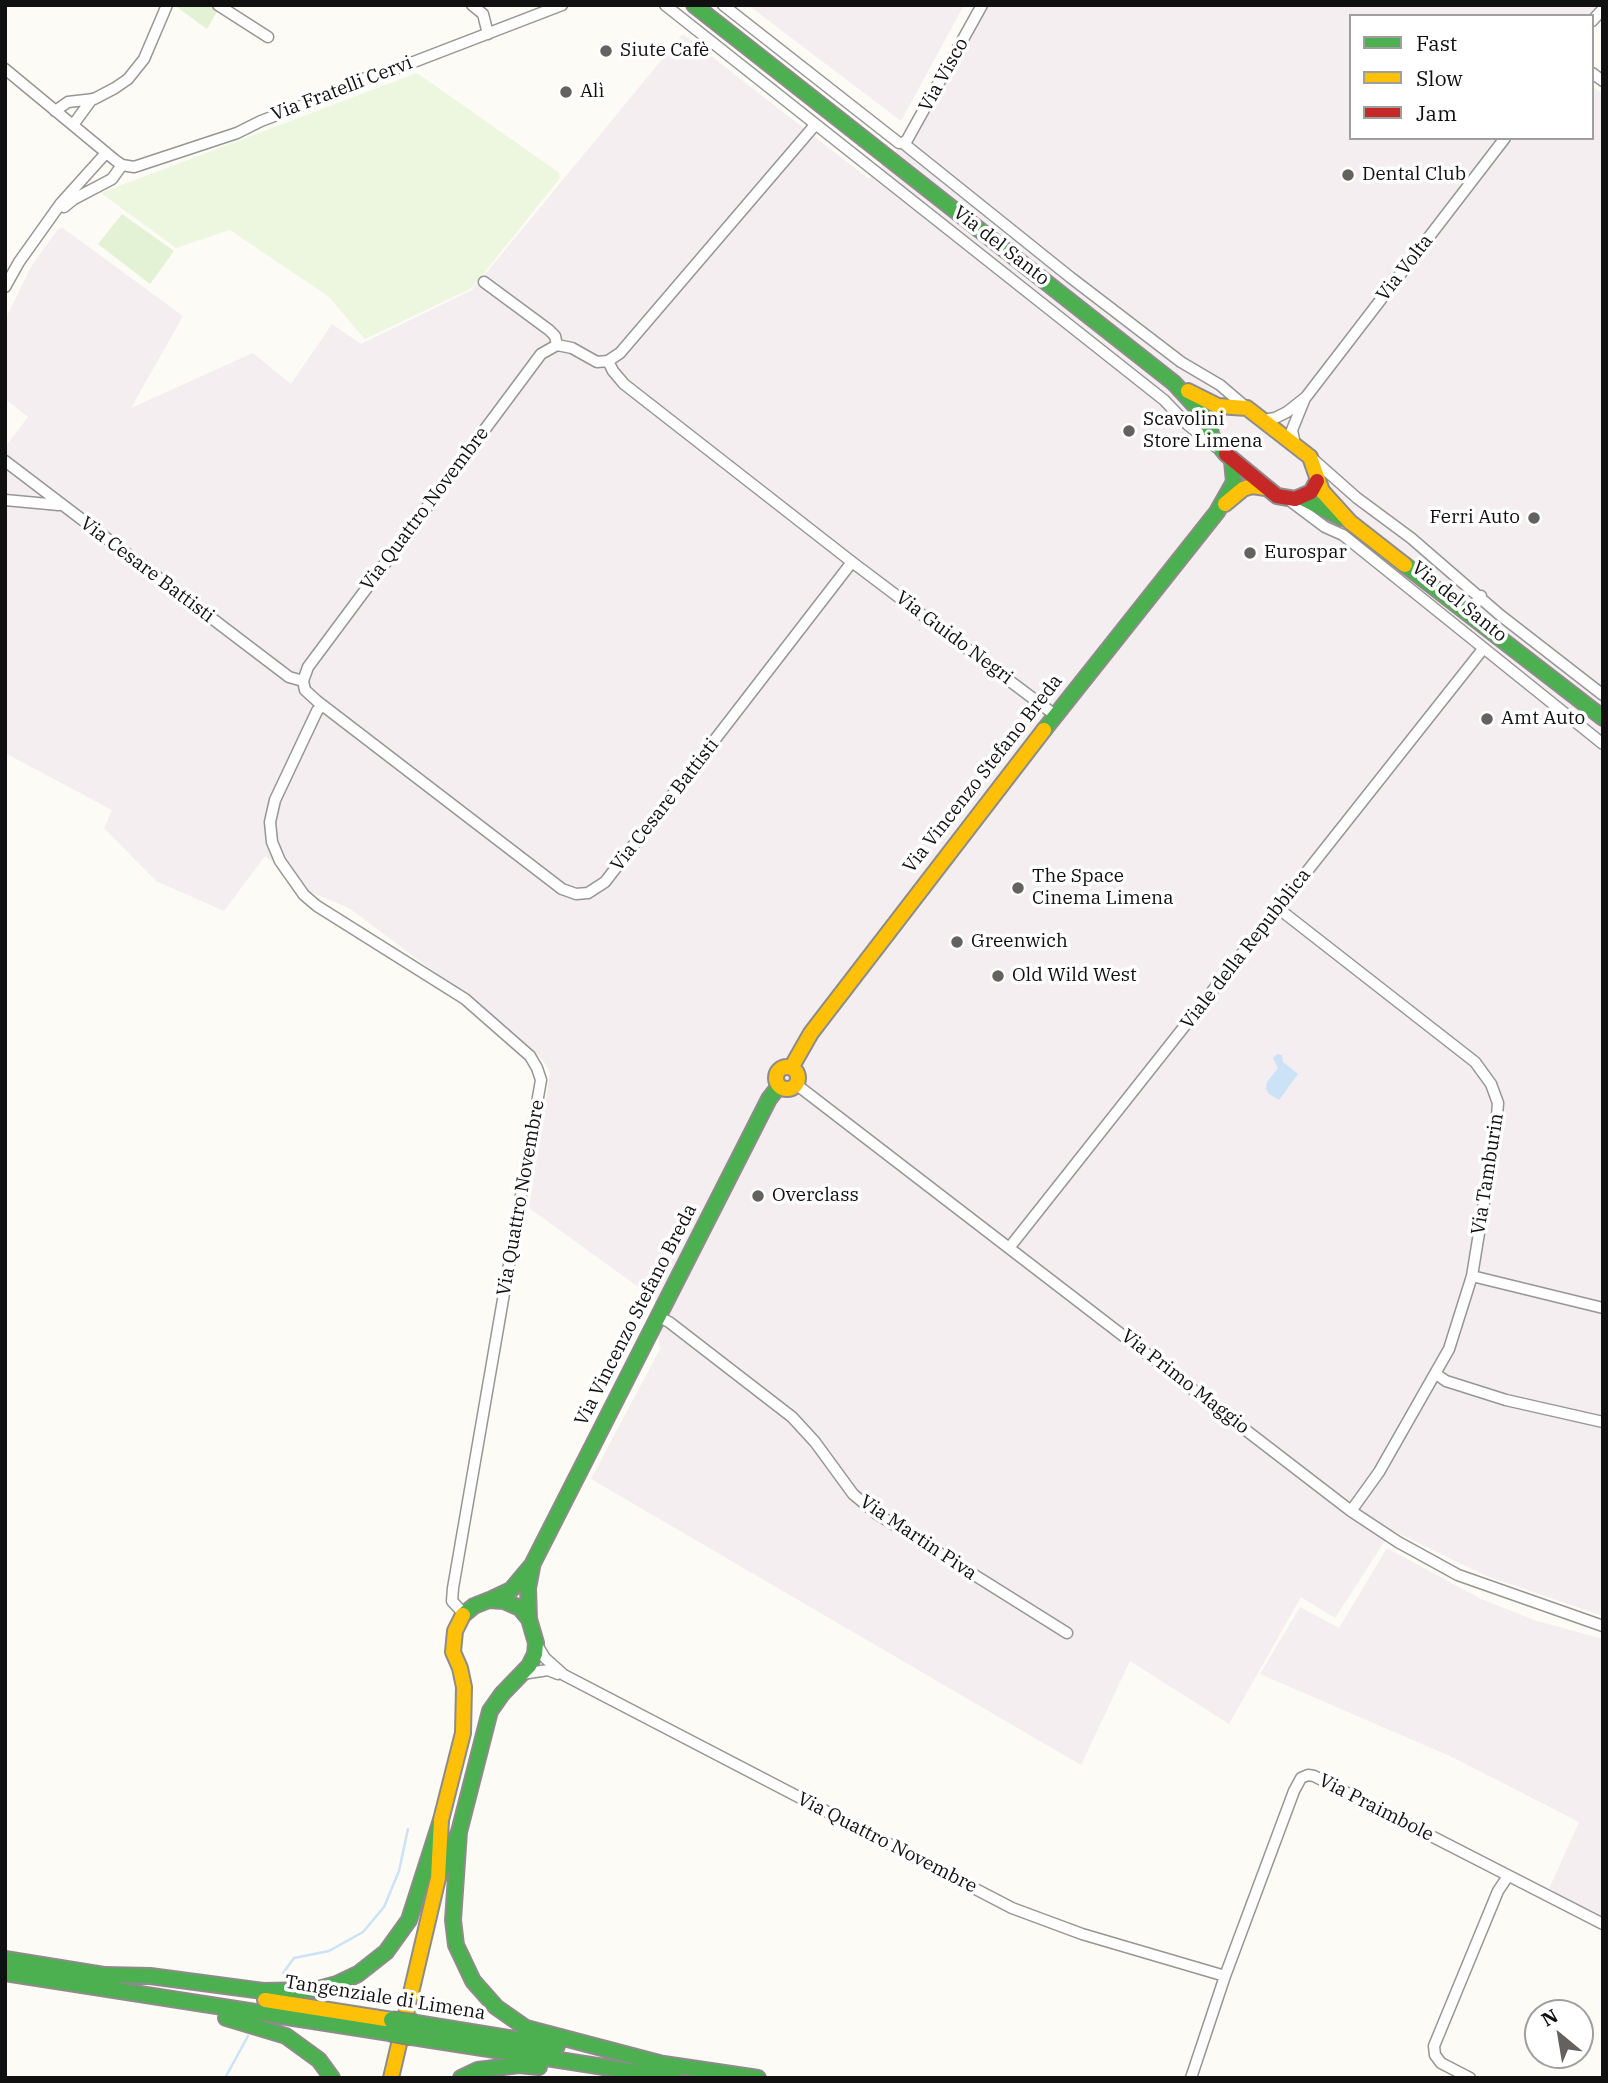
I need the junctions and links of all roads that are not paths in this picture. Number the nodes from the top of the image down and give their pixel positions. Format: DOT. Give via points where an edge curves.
graph roads {
  1 [pos="167,5"];
  2 [pos="218,5"];
  3 [pos="472,5"];
  4 [pos="562,5"];
  5 [pos="665,5"];
  6 [pos="694,5"];
  7 [pos="723,5"];
  8 [pos="982,5"];
  9 [pos="726,30"];
  10 [pos="488,34"];
  11 [pos="268,37"];
  12 [pos="714,45"];
  13 [pos="5,69"];
  14 [pos="92,99"];
  15 [pos="55,110"];
  16 [pos="73,125"];
  17 [pos="815,125"];
  18 [pos="1503,140"];
  19 [pos="903,143"];
  20 [pos="106,153"];
  21 [pos="122,165"];
  22 [pos="923,186"];
  23 [pos="911,202"];
  24 [pos="50,218"];
  25 [pos="484,282"];
  26 [pos="5,287"];
  27 [pos="557,345"];
  28 [pos="608,361"];
  29 [pos="1174,383"];
  30 [pos="1306,397"];
  31 [pos="1228,408"];
  32 [pos="1247,408"];
  33 [pos="1263,420"];
  34 [pos="1212,430"];
  35 [pos="1295,445"];
  36 [pos="1227,456"];
  37 [pos="1310,457"];
  38 [pos="5,461"];
  39 [pos="1317,481"];
  40 [pos="1267,488"];
  41 [pos="1294,498"];
  42 [pos="5,500"];
  43 [pos="63,506"];
  44 [pos="1217,512"];
  45 [pos="1350,522"];
  46 [pos="852,562"];
  47 [pos="1481,596"];
  48 [pos="1468,613"];
  49 [pos="1483,649"];
  50 [pos="303,681"];
  51 [pos="1603,695"];
  52 [pos="322,705"];
  53 [pos="1055,715"];
  54 [pos="1603,718"];
  55 [pos="1603,744"];
  56 [pos="1279,909"];
  57 [pos="791,1068"];
  58 [pos="797,1085"];
  59 [pos="779,1086"];
  60 [pos="1009,1248"];
  61 [pos="1472,1276"];
  62 [pos="1603,1308"];
  63 [pos="659,1317"];
  64 [pos="1436,1374"];
  65 [pos="1603,1422"];
  66 [pos="1351,1511"];
  67 [pos="532,1566"];
  68 [pos="489,1600"];
  69 [pos="464,1614"];
  70 [pos="529,1619"];
  71 [pos="1603,1626"];
  72 [pos="1067,1633"];
  73 [pos="536,1643"];
  74 [pos="521,1674"];
  75 [pos="564,1675"];
  76 [pos="441,1820"];
  77 [pos="459,1832"];
  78 [pos="1508,1876"];
  79 [pos="438,1878"];
  80 [pos="1603,1924"];
  81 [pos="5,1959"];
  82 [pos="5,1973"];
  83 [pos="1225,1976"];
  84 [pos="103,1981"];
  85 [pos="402,2030"];
  86 [pos="659,2063"];
  87 [pos="332,2078"];
  88 [pos="391,2078"];
  89 [pos="460,2078"];
  90 [pos="625,2078"];
  91 [pos="674,2078"];
  92 [pos="758,2078"];
  93 [pos="1191,2078"];
  94 [pos="1470,2078"];
  1 -- 14 [label="street" via="135,72 115,89"];
  2 -- 11 [label="street"];
  3 -- 10 [label="street" via="483,14"];
  4 -- 10 [label="street, Via Fratelli Cervi"];
  5 -- 12 [label="street, Via del Santo"];
  6 -- 9 [label="main road"];
  7 -- 19 [label="street"];
  8 -- 19 [label="street, Via Visco"];
  9 -- 12 [label="street"];
  9 -- 22 [label="main road"];
  10 -- 21 [label="street, Via Fratelli Cervi" via="355,81 237,133 140,166"];
  12 -- 17 [label="street, Via del Santo"];
  13 -- 15 [label="street"];
  14 -- 15 [label="street" via="68,102"];
  14 -- 16 [label="street"];
  15 -- 16 [label="street"];
  16 -- 20 [label="street"];
  17 -- 23 [label="street, Via del Santo"];
  17 -- 28 [label="street" via="620,353"];
  18 -- 30 [label="street, Via Volta"];
  19 -- 32 [label="street" via="1070,277"];
  20 -- 21 [label="street"];
  20 -- 24 [label="street"];
  21 -- 24 [label="street" via="112,179 74,198"];
  22 -- 23 [label="street"];
  22 -- 29 [label="main road"];
  23 -- 36 [label="street, Via del Santo" via="1164,400"];
  24 -- 26 [label="street"];
  25 -- 27 [label="street" via="549,330"];
  27 -- 28 [label="street" via="597,362"];
  27 -- 50 [label="street, Via Quattro Novembre" via="531,367 308,667"];
  28 -- 46 [label="street" via="624,384"];
  29 -- 31 [label="main road"];
  29 -- 34 [label="main road, Via del Santo" via="1200,409"];
  30 -- 33 [label="street" via="1287,412"];
  30 -- 35 [label="street" via="1292,430"];
  31 -- 32 [label="main road"];
  31 -- 34 [label="main road"];
  32 -- 33 [label="main road, Via del Santo"];
  33 -- 35 [label="main road, Via del Santo"];
  34 -- 36 [label="main road, Via del Santo"];
  35 -- 37 [label="main road, Via del Santo"];
  36 -- 40 [label="main road, Via del Santo"];
  36 -- 44 [label="main road, Via Vincenzo Stefano Breda" via="1234,482"];
  37 -- 39 [label="main road"];
  37 -- 47 [label="street, Via del Santo"];
  38 -- 43 [label="street, Via Cesare Battisti"];
  39 -- 41 [label="main road" via="1311,492"];
  39 -- 45 [label="main road"];
  40 -- 41 [label="main road, Via del Santo"];
  40 -- 44 [label="main road, Via Vincenzo Stefano Breda" via="1243,489"];
  41 -- 45 [label="main road, Via del Santo"];
  41 -- 49 [label="street, Via del Santo"];
  42 -- 43 [label="street"];
  43 -- 50 [label="street, Via Cesare Battisti" via="289,677"];
  44 -- 53 [label="main road, Via Vincenzo Stefano Breda"];
  45 -- 48 [label="main road"];
  46 -- 52 [label="street, Via Cesare Battisti" via="605,882 588,893 562,889"];
  46 -- 53 [label="street, Via Guido Negri"];
  47 -- 48 [label="street"];
  47 -- 51 [label="street, Via del Santo"];
  48 -- 54 [label="main road"];
  49 -- 55 [label="street, Via del Santo"];
  49 -- 56 [label="street, Viale della Repubblica"];
  50 -- 52 [label="street, Via Cesare Battisti" via="305,690"];
  52 -- 69 [label="street, Via Quattro Novembre" via="275,800 270,822 280,860 317,906 465,999 530,1056 541,1080 452,1601"];
  53 -- 57 [label="main road, Via Vincenzo Stefano Breda" via="804,1041"];
  56 -- 60 [label="street, Viale della Repubblica"];
  56 -- 61 [label="street, Via Tamburin" via="1475,1062 1491,1084 1499,1113"];
  57 -- 58 [label="main road" via="798,1075"];
  57 -- 59 [label="main road, Via Vincenzo Stefano Breda" via="778,1073"];
  58 -- 59 [label="main road" via="788,1090"];
  58 -- 60 [label="street, Via Primo Maggio"];
  59 -- 63 [label="main road, Via Vincenzo Stefano Breda"];
  60 -- 66 [label="street, Via Primo Maggio"];
  61 -- 62 [label="street"];
  61 -- 64 [label="street, Via Tamburin" via="1449,1349"];
  63 -- 67 [label="main road, Via Vincenzo Stefano Breda"];
  63 -- 72 [label="street, Via Martin Piva" via="792,1417 868,1507"];
  64 -- 65 [label="street" via="1506,1400"];
  64 -- 66 [label="street, Via Tamburin" via="1380,1472"];
  66 -- 71 [label="street, Via Primo Maggio" via="1458,1575"];
  67 -- 68 [label="main road, Via Vincenzo Stefano Breda" via="511,1591"];
  67 -- 70 [label="main road, Via Vincenzo Stefano Breda"];
  68 -- 69 [label="main road, Via Vincenzo Stefano Breda"];
  68 -- 70 [label="main road" via="520,1608"];
  69 -- 76 [label="main road" via="455,1631 453,1652 464,1687 463,1733"];
  70 -- 73 [label="main road, Via Vincenzo Stefano Breda"];
  73 -- 74 [label="main road" via="536,1654"];
  73 -- 75 [label="street, Via Quattro Novembre"];
  74 -- 75 [label="street, Via Quattro Novembre" via="548,1670"];
  74 -- 77 [label="main road" via="490,1711"];
  75 -- 83 [label="street, Via Quattro Novembre" via="1012,1908"];
  76 -- 79 [label="main road"];
  76 -- 84 [label="main road" via="409,1920 386,1952 358,1974 315,1990 263,1991 150,1976"];
  77 -- 79 [label="main road"];
  77 -- 86 [label="main road" via="453,1920 456,1945 473,1981 496,2007 526,2028"];
  78 -- 80 [label="street, Via Praimbole"];
  78 -- 83 [label="street, Via Praimbole" via="1308,1775 1294,1791"];
  78 -- 94 [label="street" via="1434,2046 1441,2063"];
  79 -- 85 [label="main road"];
  81 -- 84 [label="main road, Tangenziale di Limena"];
  82 -- 84 [label="main road, Tangenziale di Limena"];
  83 -- 93 [label="street"];
  84 -- 85 [label="main road, Tangenziale di Limena"];
  84 -- 87 [label="main road" via="149,2003 218,2016 286,2036 319,2060"];
  85 -- 86 [label="main road, Tangenziale di Limena"];
  85 -- 88 [label="main road"];
  85 -- 91 [label="main road, Tangenziale di Limena"];
  86 -- 92 [label="main road, Tangenziale di Limena"];
  89 -- 90 [label="main road" via="478,2070 519,2065"];
}
